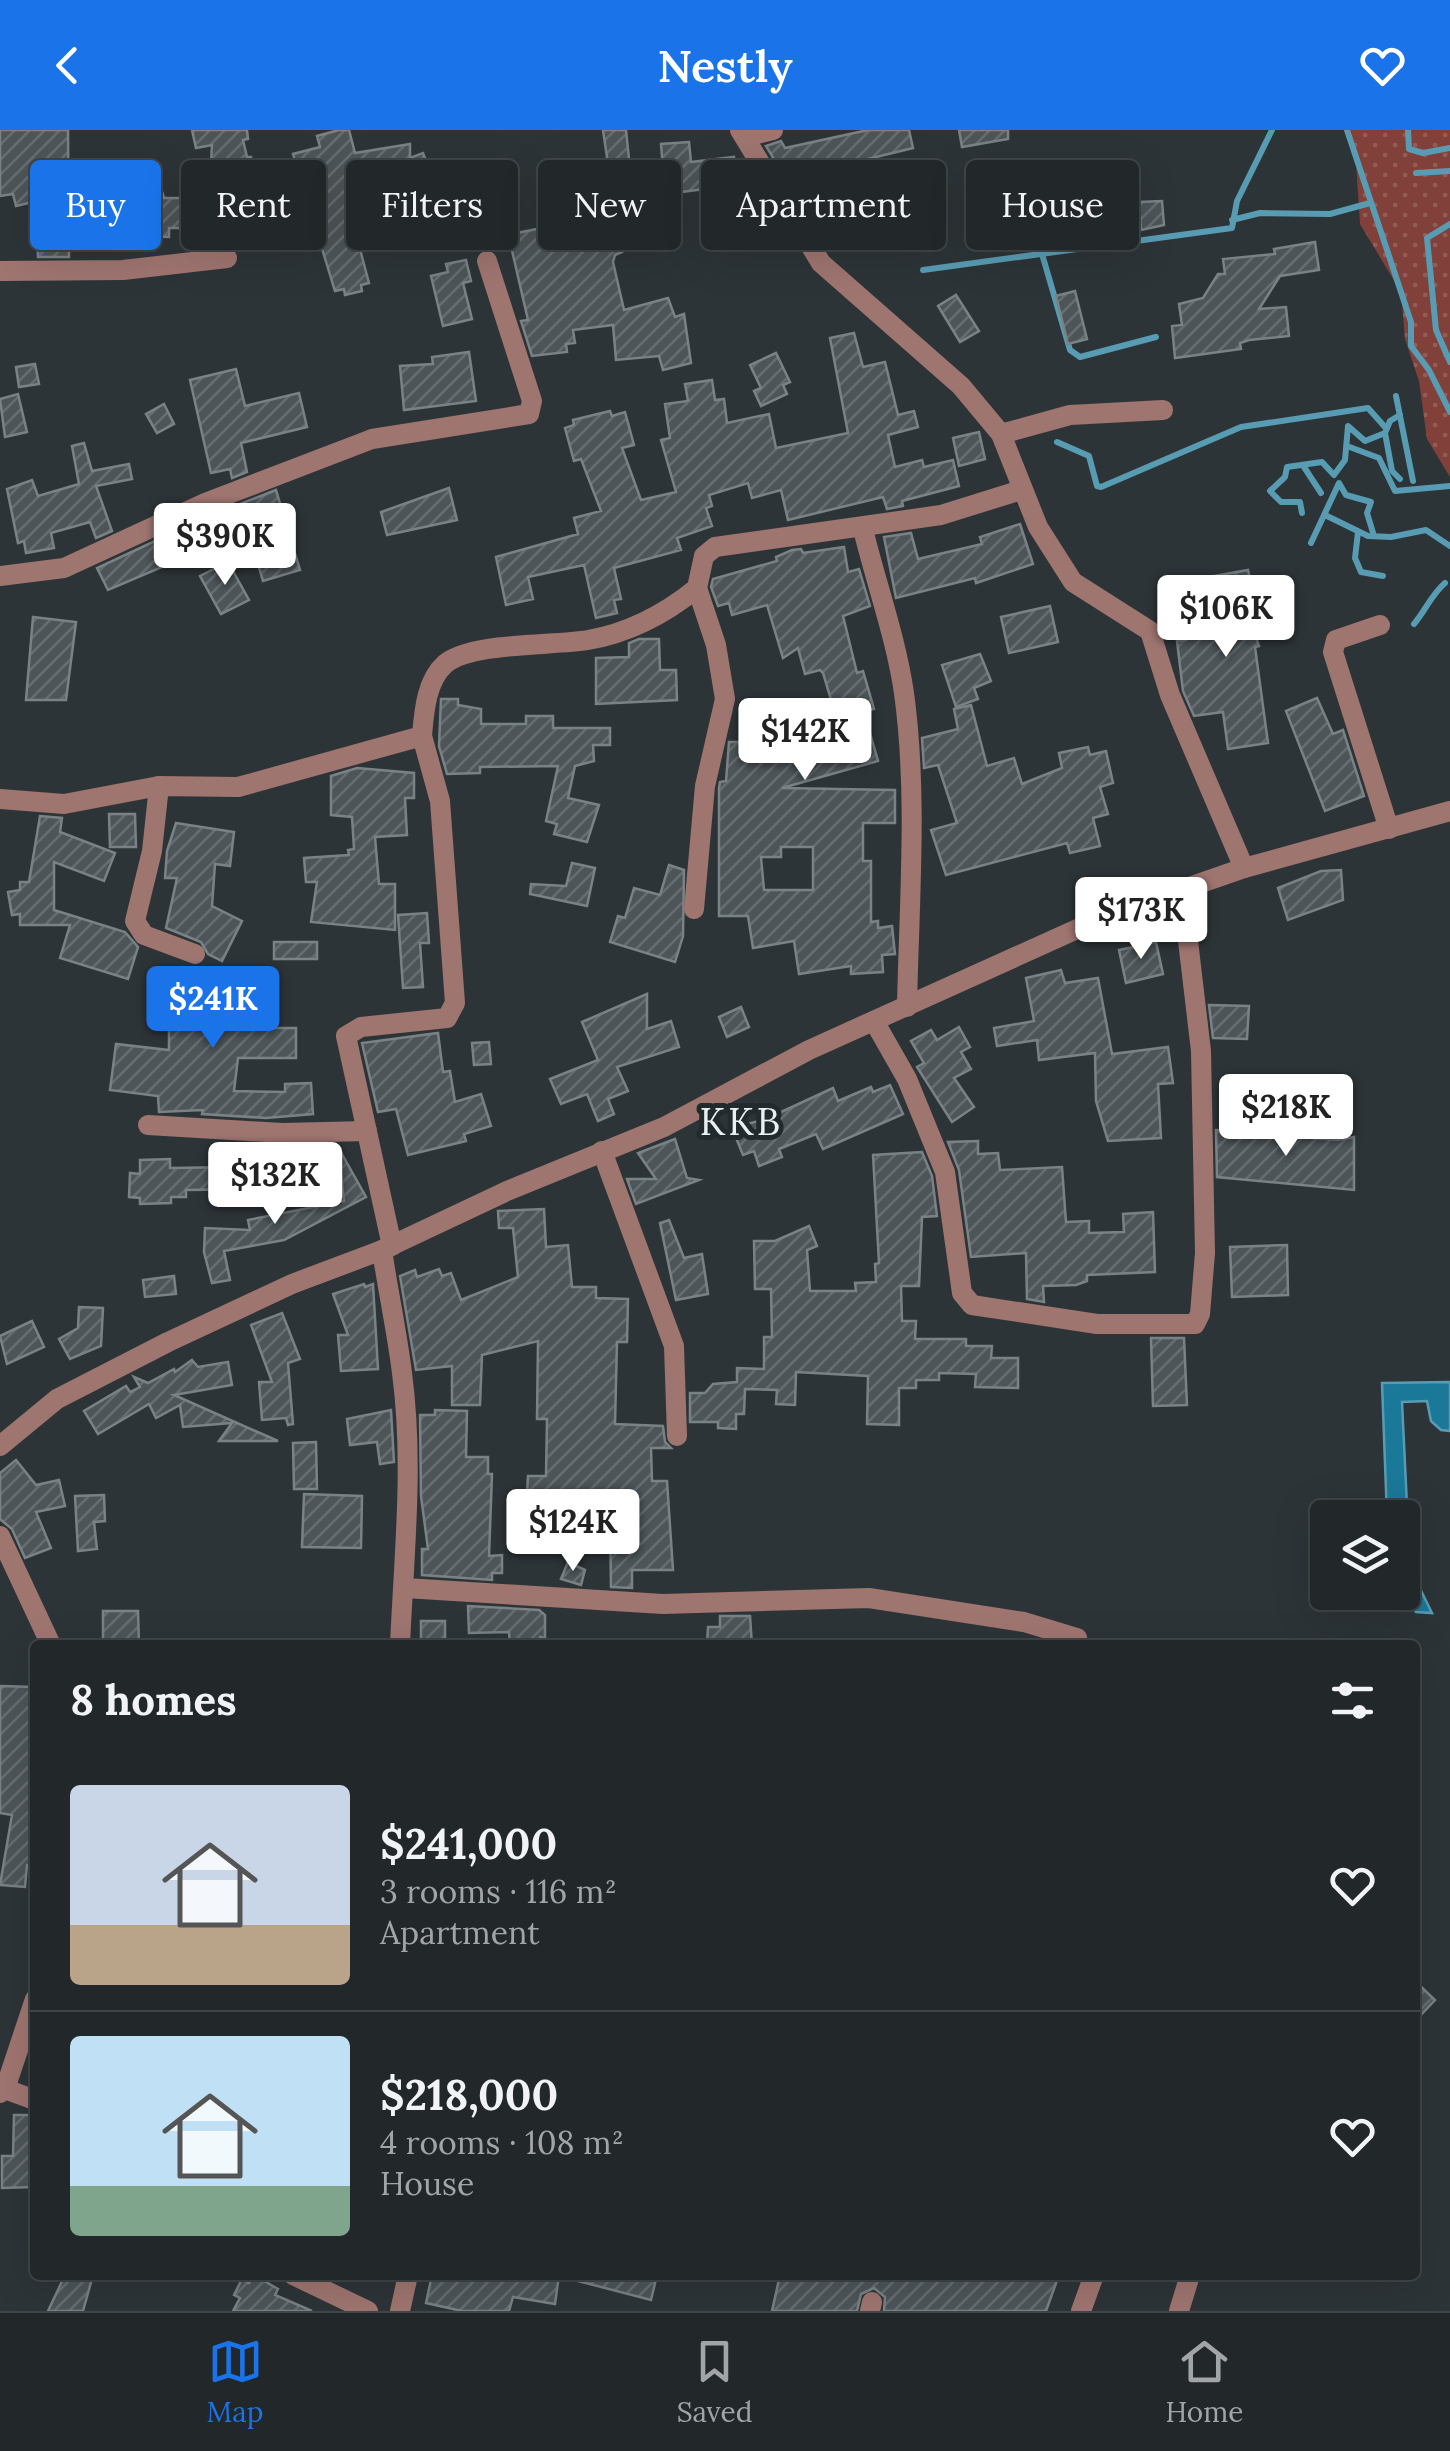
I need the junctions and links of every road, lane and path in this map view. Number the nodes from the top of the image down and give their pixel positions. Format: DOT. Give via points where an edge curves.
graph roads {
  1 [pos="773,130"];
  2 [pos="743,134"];
  3 [pos="227,258"];
  4 [pos="487,261"];
  5 [pos="0,272"];
  6 [pos="1163,410"];
  7 [pos="1000,434"];
  8 [pos="1022,490"];
  9 [pos="863,529"];
  10 [pos="0,576"];
  11 [pos="697,588"];
  12 [pos="1380,625"];
  13 [pos="422,736"];
  14 [pos="160,786"];
  15 [pos="0,800"];
  16 [pos="1450,811"];
  17 [pos="1389,829"];
  18 [pos="1244,868"];
  19 [pos="1182,890"];
  20 [pos="694,909"];
  21 [pos="195,954"];
  22 [pos="908,1007"];
  23 [pos="874,1021"];
  24 [pos="148,1125"];
  25 [pos="367,1131"];
  26 [pos="602,1150"];
  27 [pos="387,1248"];
  28 [pos="677,1436"];
  29 [pos="0,1446"];
  30 [pos="0,1536"];
  31 [pos="405,1588"];
  32 [pos="49,1640"];
  33 [pos="400,1640"];
  34 [pos="1077,1640"];
  35 [pos="30,2013"];
  36 [pos="2,2091"];
  37 [pos="30,2099"];
  38 [pos="303,2280"];
  39 [pos="407,2280"];
  40 [pos="1092,2280"];
  41 [pos="1188,2280"];
  42 [pos="368,2311"];
  43 [pos="400,2311"];
  44 [pos="1080,2311"];
  45 [pos="1178,2311"];
  1 -- 2 [label="street"];
  2 -- 7 [label="street" via="820,263 961,386"];
  3 -- 5 [label="street" via="122,270"];
  4 -- 10 [label="street" via="532,401 529,414 372,439 205,502 64,568"];
  6 -- 7 [label="street" via="1070,415"];
  7 -- 8 [label="street"];
  8 -- 9 [label="street"];
  8 -- 18 [label="street" via="1073,582 1150,631 1170,695"];
  9 -- 11 [label="street" via="716,547 704,556"];
  9 -- 22 [label="street" via="907,721"];
  11 -- 13 [label="street" via="632,628 446,662 432,681"];
  11 -- 20 [label="street" via="725,699 705,786"];
  12 -- 17 [label="street" via="1336,640 1334,652"];
  13 -- 14 [label="street" via="238,787"];
  13 -- 25 [label="street" via="440,801 456,1003 447,1018 348,1031"];
  14 -- 15 [label="street" via="76,803"];
  14 -- 21 [label="street" via="135,921 144,935"];
  16 -- 17 [label="street"];
  17 -- 18 [label="street"];
  18 -- 19 [label="street"];
  19 -- 22 [label="street" via="1106,916"];
  19 -- 23 [label="street" via="1201,1051 1205,1253 1195,1324 1096,1324 972,1305 962,1293 944,1172 908,1079"];
  22 -- 23 [label="street"];
  23 -- 26 [label="street" via="664,1127"];
  24 -- 25 [label="street"];
  25 -- 27 [label="street"];
  26 -- 27 [label="street"];
  26 -- 28 [label="street" via="674,1346"];
  27 -- 29 [label="street" via="292,1284 85,1384"];
  27 -- 31 [label="street" via="405,1412"];
  30 -- 32 [label="street"];
  31 -- 33 [label="street"];
  31 -- 34 [label="street" via="663,1604 869,1598 1024,1622"];
  35 -- 36 [label="street"];
  36 -- 37 [label="street"];
  38 -- 42 [label="street"];
  39 -- 43 [label="street"];
  40 -- 44 [label="street"];
  41 -- 45 [label="street"];
}
